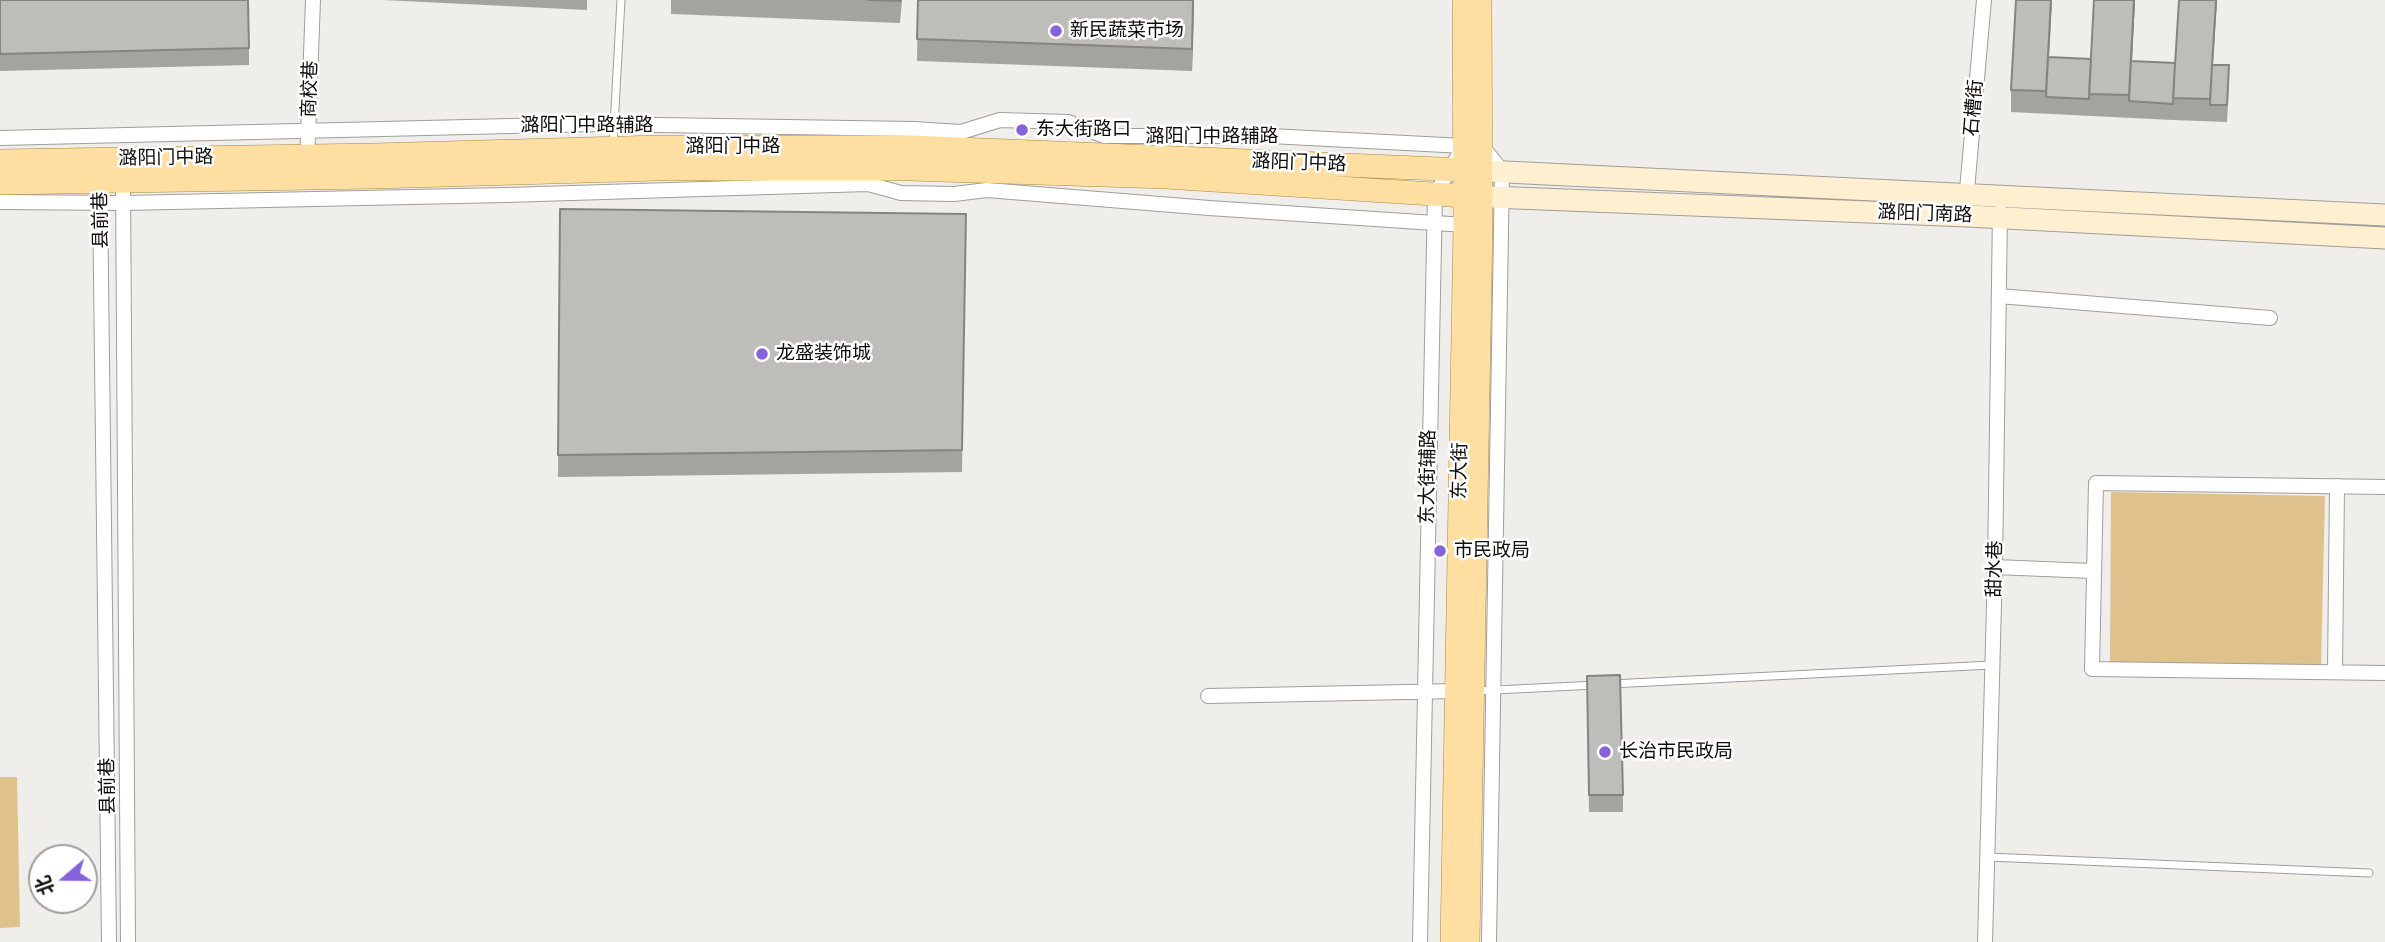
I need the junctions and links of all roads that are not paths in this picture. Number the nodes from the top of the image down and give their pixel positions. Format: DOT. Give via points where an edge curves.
graph roads {
  1 [pos="313,0"];
  2 [pos="621,0"];
  3 [pos="1464,0"];
  4 [pos="1480,0"];
  5 [pos="1984,0"];
  6 [pos="615,124"];
  7 [pos="308,132"];
  8 [pos="0,138"];
  9 [pos="1472,145"];
  10 [pos="111,159"];
  11 [pos="612,159"];
  12 [pos="0,161"];
  13 [pos="307,167"];
  14 [pos="1474,170"];
  15 [pos="0,183"];
  16 [pos="100,192"];
  17 [pos="123,192"];
  18 [pos="1966,193"];
  19 [pos="1435,194"];
  20 [pos="2000,195"];
  21 [pos="1482,197"];
  22 [pos="0,202"];
  23 [pos="2385,215"];
  24 [pos="1968,216"];
  25 [pos="2000,218"];
  26 [pos="1434,223"];
  27 [pos="1465,225"];
  28 [pos="2385,238"];
  29 [pos="1999,296"];
  30 [pos="2270,317"];
  31 [pos="2337,486"];
  32 [pos="2385,486"];
  33 [pos="1995,567"];
  34 [pos="2092,571"];
  35 [pos="1992,665"];
  36 [pos="2335,672"];
  37 [pos="2385,673"];
  38 [pos="1474,691"];
  39 [pos="1424,692"];
  40 [pos="1208,696"];
  41 [pos="1987,857"];
  42 [pos="2369,873"];
  43 [pos="109,942"];
  44 [pos="128,942"];
  45 [pos="1420,942"];
  46 [pos="1452,942"];
  47 [pos="1468,942"];
  48 [pos="1489,942"];
  49 [pos="1985,942"];
  1 -- 7 [label="street, 商校巷"];
  2 -- 6 [label="lane"];
  3 -- 9 [label="main road, 东大街"];
  4 -- 9 [label="main road, 东大街"];
  5 -- 18 [label="street, 石槽街"];
  6 -- 7 [label="street, 潞阳门中路辅路"];
  6 -- 9 [label="street, 潞阳门中路辅路" via="961,132 1000,120 1068,122 1104,136 1270,136"];
  6 -- 11 [label="lane"];
  7 -- 8 [label="street, 潞阳门中路辅路"];
  7 -- 13 [label="street, 商校巷"];
  9 -- 14 [label="main road, 东大街"];
  9 -- 14 [label="street"];
  10 -- 12 [label="main road, 潞阳门中路"];
  10 -- 13 [label="main road, 潞阳门中路"];
  10 -- 16 [label="street, 县前巷"];
  10 -- 17 [label="street, 县前巷"];
  11 -- 13 [label="main road, 潞阳门中路"];
  11 -- 14 [label="main road, 潞阳门中路" via="911,147"];
  11 -- 19 [label="main road, 潞阳门中路" via="1166,177"];
  13 -- 17 [label="main road, 潞阳门中路"];
  14 -- 18 [label="main road, 潞阳门南路"];
  14 -- 19 [label="street, 东大街辅路"];
  14 -- 21 [label="main road, 东大街"];
  14 -- 21 [label="street"];
  15 -- 16 [label="main road, 潞阳门中路"];
  16 -- 17 [label="main road, 潞阳门中路"];
  16 -- 22 [label="street"];
  16 -- 43 [label="street, 县前巷"];
  17 -- 26 [label="street" via="506,195 869,184 901,193 987,190"];
  17 -- 44 [label="street, 县前巷"];
  18 -- 20 [label="main road, 潞阳门南路"];
  18 -- 24 [label="street, 石槽街"];
  19 -- 21 [label="main road, 潞阳门中路"];
  19 -- 26 [label="street, 东大街辅路"];
  20 -- 23 [label="main road, 潞阳门南路"];
  20 -- 25 [label="street, 甜水巷"];
  21 -- 24 [label="main road, 潞阳门南路"];
  21 -- 27 [label="main road, 东大街"];
  21 -- 38 [label="main road, 东大街"];
  24 -- 25 [label="main road, 潞阳门南路"];
  25 -- 28 [label="main road, 潞阳门南路"];
  25 -- 29 [label="street, 甜水巷"];
  26 -- 27 [label="street"];
  26 -- 39 [label="street, 东大街辅路"];
  27 -- 38 [label="main road, 东大街"];
  29 -- 30 [label="street"];
  29 -- 33 [label="street, 甜水巷"];
  31 -- 32 [label="street"];
  31 -- 34 [label="street" via="2096,483"];
  31 -- 36 [label="street"];
  33 -- 34 [label="street"];
  33 -- 35 [label="street, 甜水巷"];
  34 -- 36 [label="street" via="2092,669"];
  35 -- 38 [label="lane"];
  35 -- 41 [label="street, 甜水巷"];
  36 -- 37 [label="street"];
  38 -- 39 [label="street"];
  38 -- 46 [label="main road, 东大街"];
  38 -- 47 [label="main road, 东大街"];
  38 -- 48 [label="street"];
  39 -- 40 [label="street"];
  39 -- 45 [label="street, 东大街辅路"];
  41 -- 42 [label="lane"];
  41 -- 49 [label="street, 甜水巷"];
}
